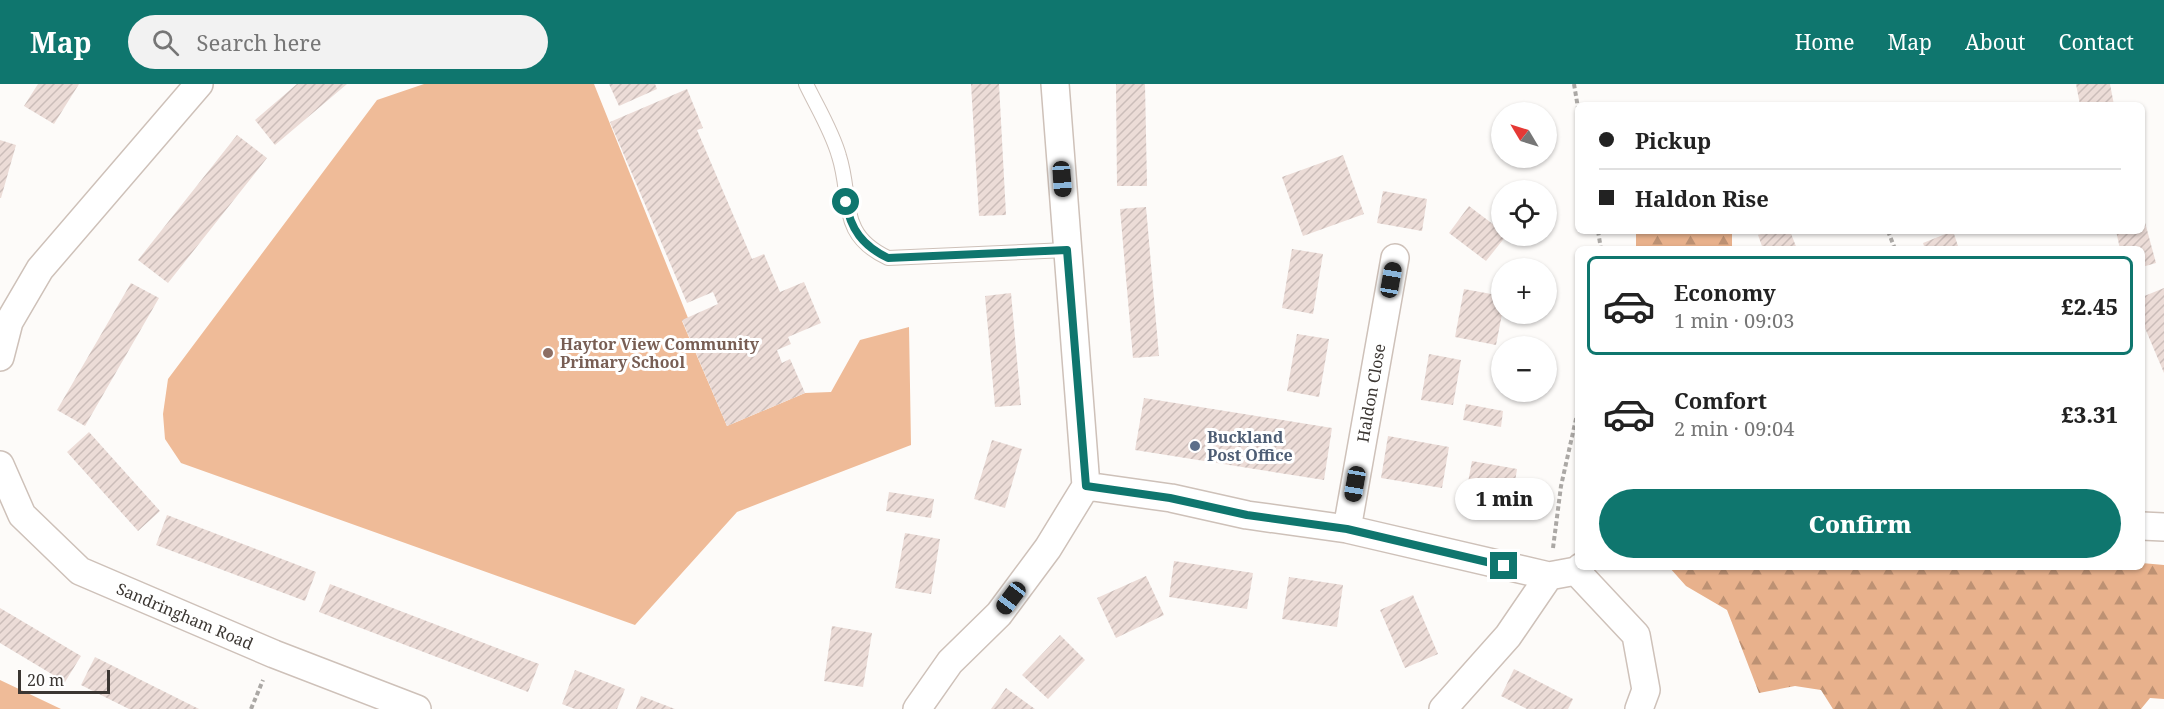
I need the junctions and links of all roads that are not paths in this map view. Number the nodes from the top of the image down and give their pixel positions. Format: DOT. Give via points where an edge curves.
graph roads {
  1 [pos="200,84"];
  2 [pos="806,84"];
  3 [pos="1055,84"];
  4 [pos="1067,250"];
  5 [pos="1395,258"];
  6 [pos="0,357"];
  7 [pos="0,465"];
  8 [pos="1086,486"];
  9 [pos="2145,526"];
  10 [pos="2164,527"];
  11 [pos="1347,529"];
  12 [pos="1575,570"];
  13 [pos="1580,570"];
  14 [pos="1550,576"];
  15 [pos="417,709"];
  16 [pos="917,709"];
  17 [pos="1443,709"];
  18 [pos="1639,709"];
  1 -- 6 [label="street" via="40,269 9,322"];
  2 -- 4 [label="lane" via="839,154 849,218 863,243 876,252 888,258"];
  3 -- 4 [label="street"];
  4 -- 8 [label="street"];
  5 -- 11 [label="street, Haldon Close"];
  7 -- 15 [label="street, Sandringham Road" via="22,515 80,571 274,654"];
  8 -- 11 [label="street"];
  8 -- 16 [label="street" via="1048,548 999,614 950,662"];
  9 -- 10 [label="street"];
  11 -- 14 [label="street"];
  12 -- 14 [label="street"];
  13 -- 18 [label="street" via="1636,635 1646,690"];
  14 -- 17 [label="street" via="1508,636"];
}
